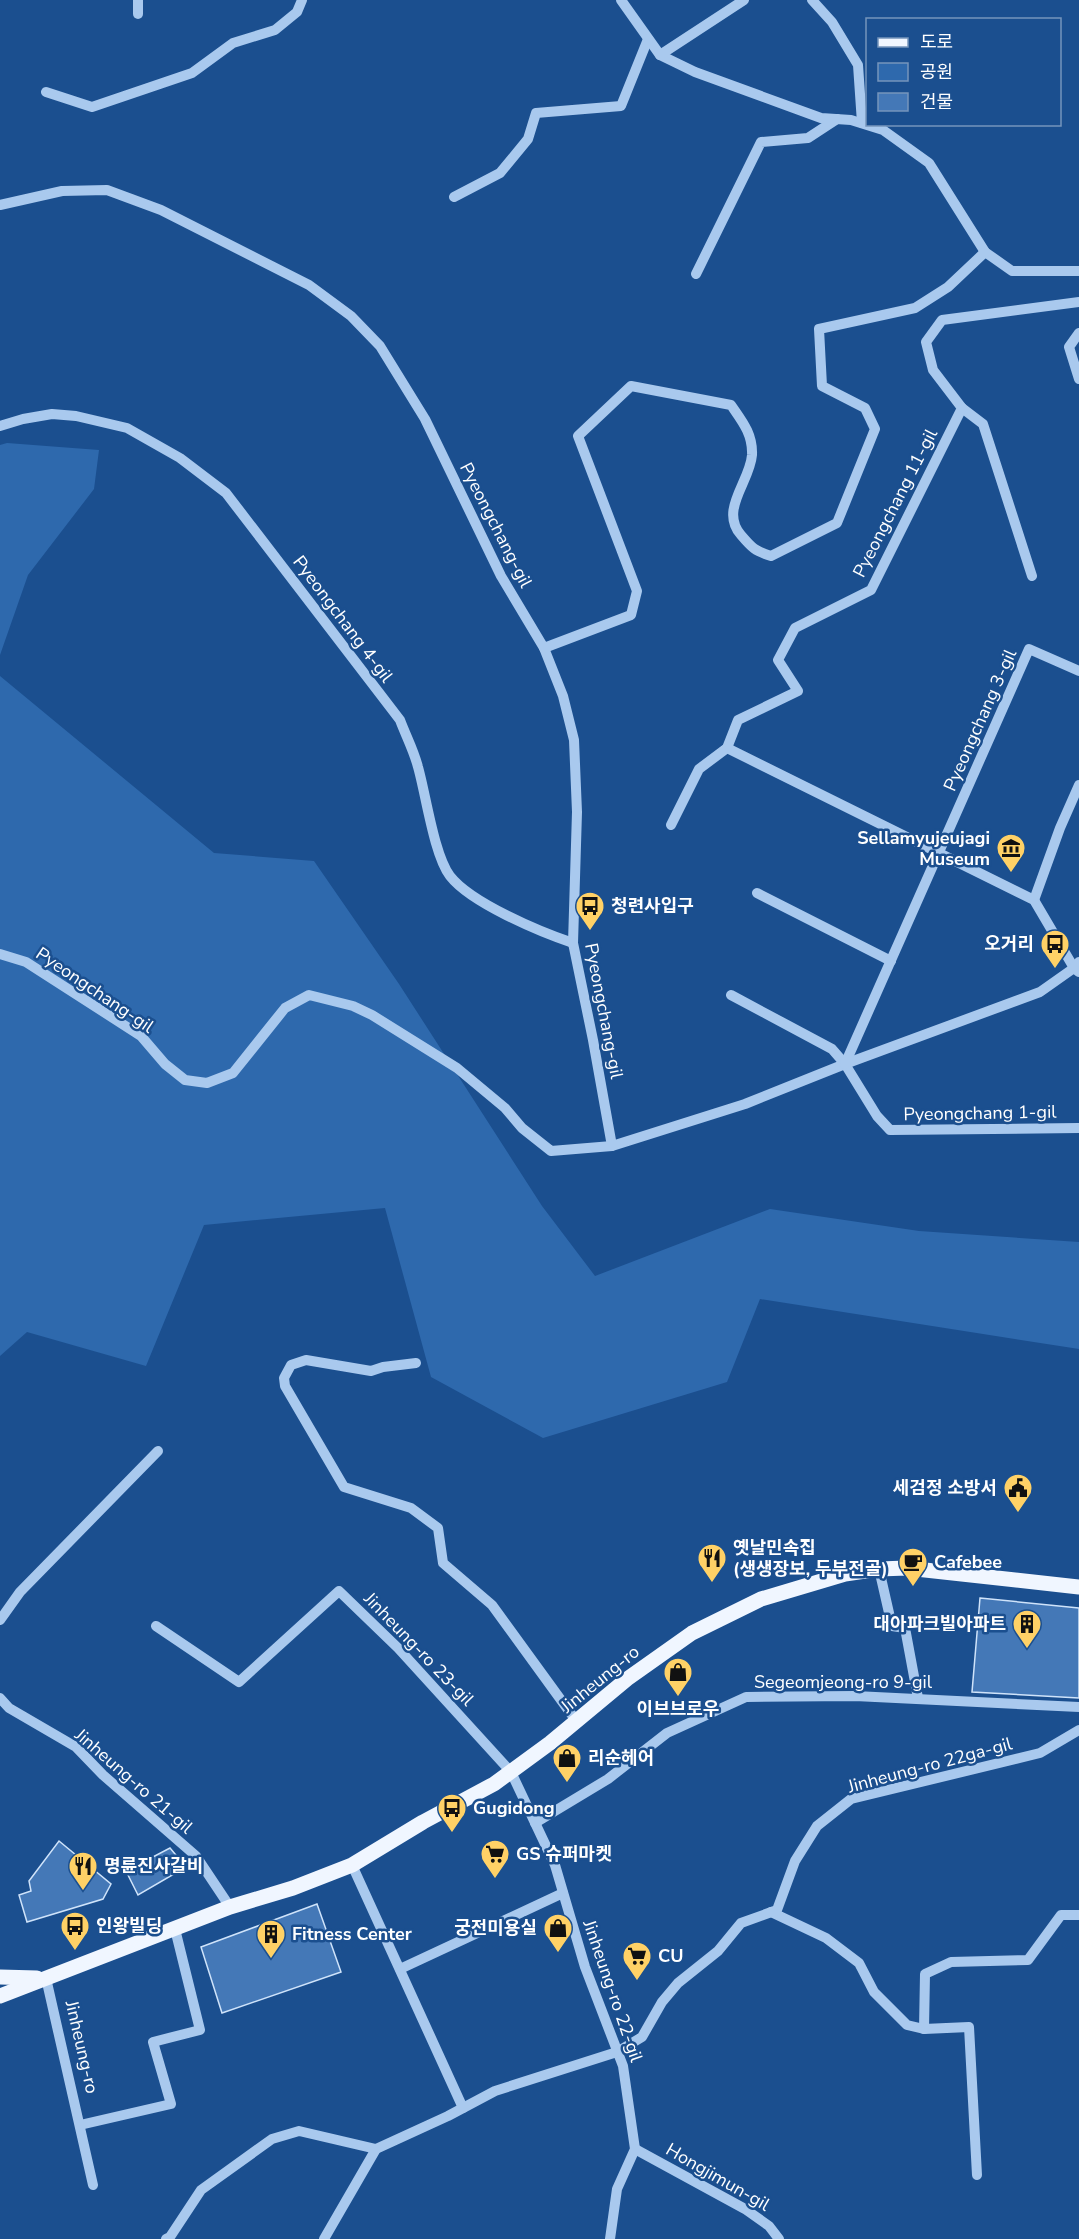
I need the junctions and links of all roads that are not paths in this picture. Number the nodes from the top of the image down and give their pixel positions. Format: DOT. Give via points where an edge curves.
graph roads {
  1 [pos="138,0"];
  2 [pos="302,0"];
  3 [pos="621,0"];
  4 [pos="744,0"];
  5 [pos="812,0"];
  6 [pos="138,14"];
  7 [pos="648,39"];
  8 [pos="660,55"];
  9 [pos="46,92"];
  10 [pos="837,119"];
  11 [pos="862,123"];
  12 [pos="866,124"];
  13 [pos="871,126"];
  14 [pos="454,197"];
  15 [pos="0,205"];
  16 [pos="985,252"];
  17 [pos="1079,272"];
  18 [pos="696,274"];
  19 [pos="1079,302"];
  20 [pos="1079,333"];
  21 [pos="1079,379"];
  22 [pos="962,408"];
  23 [pos="0,426"];
  24 [pos="1032,576"];
  25 [pos="544,648"];
  26 [pos="1079,671"];
  27 [pos="726,748"];
  28 [pos="1079,785"];
  29 [pos="670,825"];
  30 [pos="938,854"];
  31 [pos="758,893"];
  32 [pos="1034,900"];
  33 [pos="573,943"];
  34 [pos="0,954"];
  35 [pos="891,961"];
  36 [pos="1077,968"];
  37 [pos="730,995"];
  38 [pos="845,1064"];
  39 [pos="1079,1128"];
  40 [pos="612,1146"];
  41 [pos="416,1363"];
  42 [pos="158,1451"];
  43 [pos="879,1569"];
  44 [pos="1079,1587"];
  45 [pos="0,1620"];
  46 [pos="156,1626"];
  47 [pos="0,1698"];
  48 [pos="918,1698"];
  49 [pos="1079,1707"];
  50 [pos="577,1722"];
  51 [pos="1079,1730"];
  52 [pos="511,1772"];
  53 [pos="535,1823"];
  54 [pos="352,1865"];
  55 [pos="563,1893"];
  56 [pos="230,1907"];
  57 [pos="771,1912"];
  58 [pos="1079,1915"];
  59 [pos="175,1929"];
  60 [pos="400,1969"];
  61 [pos="0,1977"];
  62 [pos="46,1978"];
  63 [pos="0,1996"];
  64 [pos="924,2029"];
  65 [pos="617,2052"];
  66 [pos="463,2108"];
  67 [pos="80,2125"];
  68 [pos="376,2149"];
  69 [pos="636,2150"];
  70 [pos="977,2175"];
  71 [pos="93,2185"];
  72 [pos="166,2239"];
  73 [pos="324,2239"];
  74 [pos="610,2239"];
  75 [pos="779,2239"];
  1 -- 6 [label="street"];
  2 -- 9 [label="street" via="297,12 275,30 233,43 192,72 92,107"];
  3 -- 7 [label="street"];
  4 -- 8 [label="street"];
  5 -- 11 [label="street" via="832,22 858,65"];
  7 -- 8 [label="street"];
  7 -- 14 [label="street" via="621,106 536,113 528,139 500,173"];
  8 -- 10 [label="street" via="694,72 792,108"];
  10 -- 11 [label="street"];
  10 -- 18 [label="street" via="808,138 761,142"];
  11 -- 12 [label="street"];
  13 -- 16 [label="street" via="884,130 929,163"];
  15 -- 25 [label="street, Pyeongchang-gil" via="62,191 107,190 161,210 309,285 351,316 380,346 425,419 501,576"];
  16 -- 17 [label="street" via="1012,271"];
  16 -- 25 [label="street" via="948,287 915,308 819,329 822,386 865,408 874,429 837,523 771,556 754,550 736,529 733,511 752,456 749,429 731,405 631,386 578,436 637,591 632,615"];
  19 -- 22 [label="street" via="942,320 926,342 933,370"];
  20 -- 21 [label="street" via="1069,347"];
  22 -- 24 [label="street" via="983,424"];
  22 -- 27 [label="street, Pyeongchang 11-gil" via="871,590 795,628 778,660 798,691 738,720"];
  23 -- 33 [label="street, Pyeongchang 4-gil" via="52,414 127,428 180,458 226,493 399,720 417,764 441,859 451,877 497,910"];
  25 -- 33 [label="street, Pyeongchang-gil" via="563,696 574,740 577,812"];
  26 -- 30 [label="street, Pyeongchang 3-gil" via="1029,649"];
  27 -- 29 [label="street, Pyeongchang 11-gil" via="699,769"];
  27 -- 30 [label="street"];
  28 -- 32 [label="street"];
  30 -- 32 [label="street"];
  30 -- 35 [label="street, Pyeongchang 3-gil"];
  31 -- 35 [label="street"];
  32 -- 36 [label="street"];
  33 -- 40 [label="street, Pyeongchang-gil"];
  34 -- 40 [label="street, Pyeongchang-gil" via="26,962 141,1036 185,1080 207,1083 233,1073 285,1008 309,995 353,1006 457,1068 551,1151"];
  35 -- 38 [label="street, Pyeongchang 3-gil"];
  36 -- 38 [label="street, Pyeongchang-gil" via="1040,992"];
  37 -- 38 [label="street" via="832,1049"];
  38 -- 39 [label="street, Pyeongchang 1-gil" via="890,1130"];
  38 -- 40 [label="street, Pyeongchang-gil" via="745,1104"];
  41 -- 50 [label="street" via="371,1371 306,1360 291,1365 284,1378 285,1386 344,1486 411,1508 438,1528 443,1563 492,1605"];
  42 -- 45 [label="street" via="20,1592"];
  43 -- 44 [label="main road, Jinheung-ro" via="907,1568"];
  43 -- 48 [label="street" via="892,1626 904,1628"];
  43 -- 50 [label="main road, Jinheung-ro" via="845,1574 769,1596 692,1633 627,1679"];
  46 -- 52 [label="street, Jinheung-ro 23-gil" via="239,1682 339,1591 398,1648"];
  47 -- 56 [label="street, Jinheung-ro 21-gil" via="9,1708 76,1748 196,1856"];
  48 -- 49 [label="street, Segeomjeong-ro 9-gil"];
  48 -- 53 [label="street, Segeomjeong-ro 9-gil" via="746,1697 667,1733 608,1779"];
  50 -- 52 [label="main road, Jinheung-ro"];
  51 -- 57 [label="street, Jinheung-ro 22ga-gil" via="1040,1753 851,1799 817,1826 795,1862 777,1910"];
  52 -- 53 [label="street, Jinheung-ro 22-gil"];
  52 -- 54 [label="main road, Jinheung-ro"];
  53 -- 55 [label="street, Jinheung-ro 22-gil"];
  54 -- 56 [label="main road, Jinheung-ro"];
  54 -- 60 [label="street"];
  55 -- 60 [label="street"];
  55 -- 65 [label="street, Jinheung-ro 22-gil"];
  56 -- 59 [label="main road, Jinheung-ro"];
  57 -- 64 [label="street" via="826,1938 859,1963 874,1992 907,2025"];
  57 -- 65 [label="street" via="741,1923 718,1951 678,1983 642,2037"];
  58 -- 64 [label="street" via="1061,1915 1029,1960 951,1962 925,1974"];
  59 -- 62 [label="main road, Jinheung-ro"];
  59 -- 67 [label="street" via="200,2030 153,2042 171,2104"];
  60 -- 66 [label="street"];
  61 -- 62 [label="main road"];
  62 -- 63 [label="main road, Jinheung-ro"];
  62 -- 67 [label="street, Jinheung-ro"];
  64 -- 70 [label="street" via="969,2027"];
  65 -- 66 [label="street" via="495,2091"];
  65 -- 69 [label="street, Jinheung-ro 22-gil" via="623,2066"];
  66 -- 68 [label="street"];
  67 -- 71 [label="street, Jinheung-ro"];
  68 -- 72 [label="street" via="299,2131 272,2139 201,2190"];
  68 -- 73 [label="street"];
  69 -- 74 [label="street" via="617,2189"];
  69 -- 75 [label="street, Hongjimun-gil" via="746,2209"];
}
